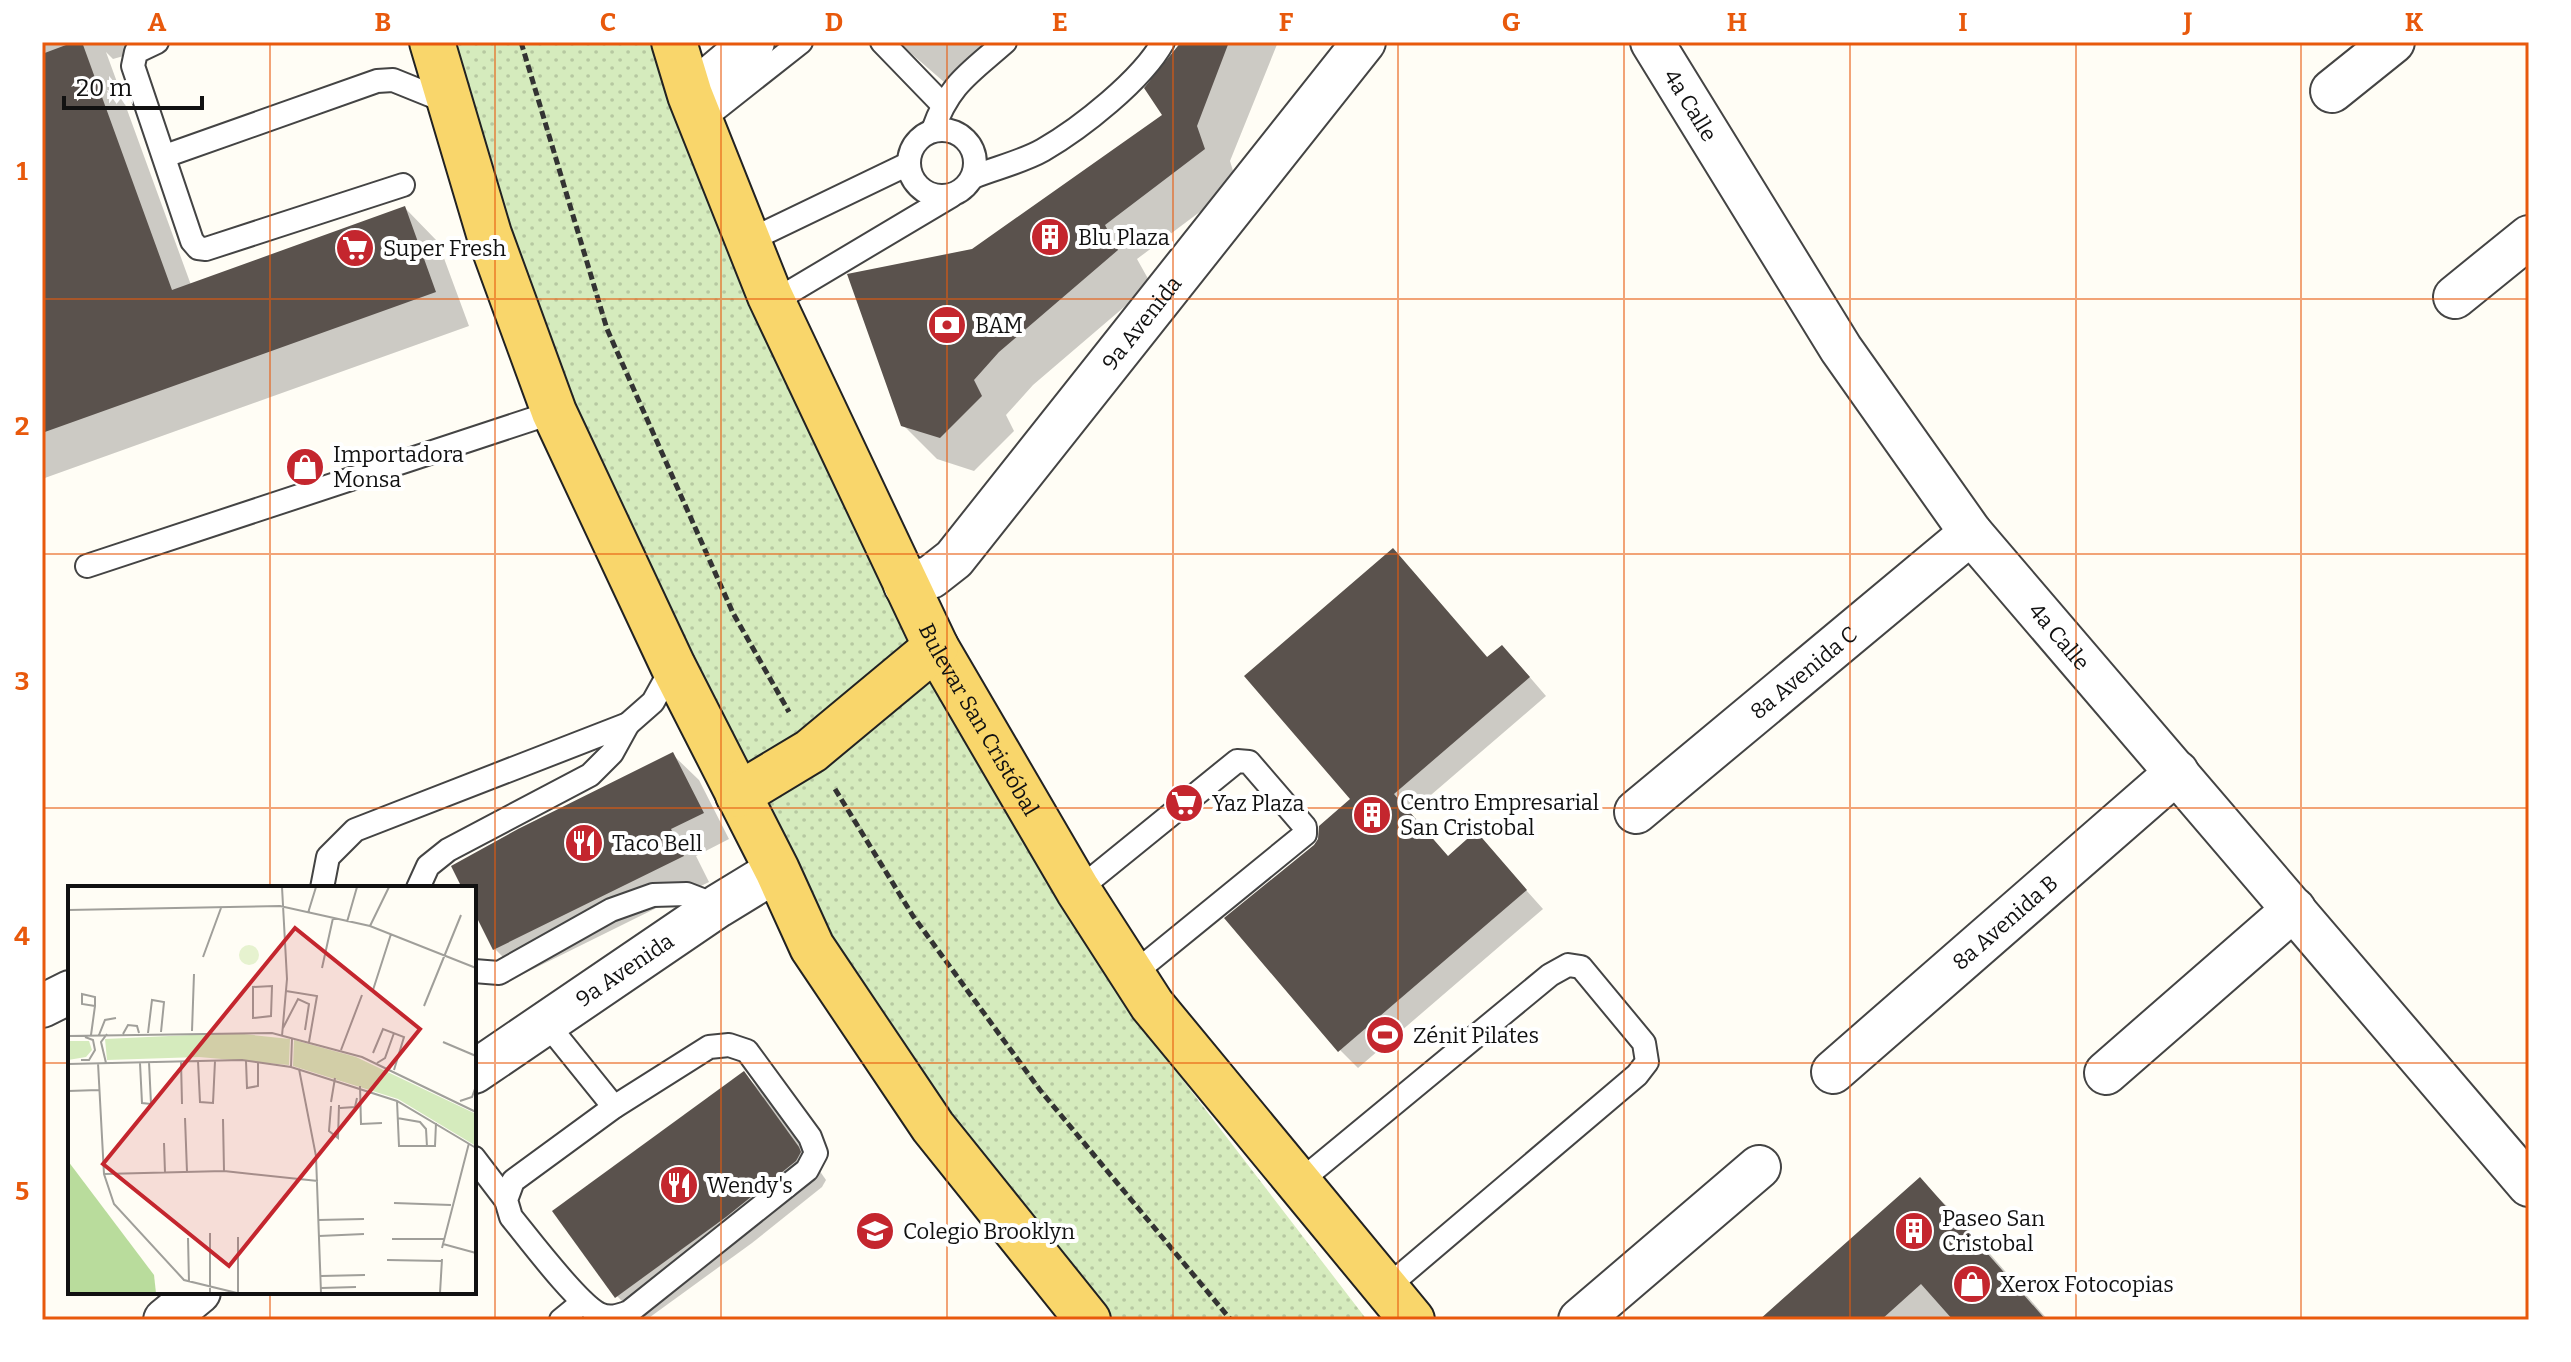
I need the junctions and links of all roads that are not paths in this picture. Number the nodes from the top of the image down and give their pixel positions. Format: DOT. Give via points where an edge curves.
graph roads {
  1 [pos="157,42"];
  2 [pos="432,42"];
  3 [pos="674,42"];
  4 [pos="753,42"];
  5 [pos="801,42"];
  6 [pos="882,42"];
  7 [pos="1005,42"];
  8 [pos="1163,42"];
  9 [pos="1364,42"];
  10 [pos="1652,42"];
  11 [pos="2393,42"];
  12 [pos="2332,91"];
  13 [pos="451,103"];
  14 [pos="942,104"];
  15 [pos="695,108"];
  16 [pos="933,130"];
  17 [pos="165,156"];
  18 [pos="908,164"];
  19 [pos="973,177"];
  20 [pos="403,185"];
  21 [pos="951,196"];
  22 [pos="2529,237"];
  23 [pos="748,241"];
  24 [pos="2455,297"];
  25 [pos="773,302"];
  26 [pos="554,412"];
  27 [pos="1971,533"];
  28 [pos="87,566"];
  29 [pos="905,585"];
  30 [pos="936,647"];
  31 [pos="673,666"];
  32 [pos="628,724"];
  33 [pos="2177,772"];
  34 [pos="738,795"];
  35 [pos="1636,812"];
  36 [pos="777,870"];
  37 [pos="322,886"];
  38 [pos="419,886"];
  39 [pos="1078,890"];
  40 [pos="718,906"];
  41 [pos="2294,909"];
  42 [pos="476,971"];
  43 [pos="1132,975"];
  44 [pos="68,993"];
  45 [pos="42,1006"];
  46 [pos="547,1024"];
  47 [pos="476,1071"];
  48 [pos="1833,1072"];
  49 [pos="2106,1073"];
  50 [pos="614,1107"];
  51 [pos="476,1161"];
  52 [pos="1759,1167"];
  53 [pos="1298,1183"];
  54 [pos="2529,1185"];
  55 [pos="506,1200"];
  56 [pos="197,1294"];
  57 [pos="583,1302"];
  58 [pos="1399,1304"];
  59 [pos="165,1320"];
  60 [pos="561,1320"];
  61 [pos="1088,1320"];
  62 [pos="1580,1320"];
  1 -- 17 [label="lane" via="136,52 133,66"];
  2 -- 13 [label="main road"];
  3 -- 15 [label="main road, Bulevar San Cristóbal"];
  4 -- 15 [label="street"];
  5 -- 15 [label="lane"];
  6 -- 14 [label="lane"];
  7 -- 14 [label="lane"];
  8 -- 19 [label="lane" via="1154,58 1105,105 1042,150"];
  9 -- 29 [label="street, 9a Avenida" via="954,559 931,577"];
  10 -- 27 [label="street, 4a Calle" via="1841,349"];
  11 -- 12 [label="street"];
  13 -- 17 [label="lane" via="393,80 377,81"];
  13 -- 26 [label="main road" via="489,234"];
  14 -- 16 [label="lane"];
  15 -- 23 [label="main road, Bulevar San Cristóbal"];
  16 -- 18 [label="lane" via="911,149"];
  16 -- 19 [label="lane" via="962,137 972,148"];
  17 -- 20 [label="lane" via="192,241 206,249"];
  18 -- 21 [label="lane" via="922,190"];
  18 -- 23 [label="lane"];
  19 -- 21 [label="lane"];
  21 -- 25 [label="lane"];
  22 -- 24 [label="street"];
  23 -- 25 [label="main road, Bulevar San Cristóbal"];
  25 -- 29 [label="main road, Bulevar San Cristóbal"];
  26 -- 28 [label="lane"];
  26 -- 31 [label="main road"];
  27 -- 33 [label="street, 4a Calle"];
  27 -- 35 [label="street, 8a Avenida C"];
  29 -- 30 [label="main road, Bulevar San Cristóbal"];
  30 -- 34 [label="main road" via="811,751"];
  30 -- 39 [label="main road, Bulevar San Cristóbal"];
  31 -- 32 [label="lane" via="653,702"];
  31 -- 34 [label="main road"];
  32 -- 37 [label="lane" via="355,830 328,857"];
  32 -- 38 [label="lane" via="612,753 590,775 448,850 428,866"];
  33 -- 41 [label="street, 4a Calle"];
  33 -- 48 [label="street, 8a Avenida B"];
  34 -- 36 [label="main road"];
  36 -- 40 [label="street, 9a Avenida"];
  36 -- 61 [label="main road" via="812,947 933,1127"];
  39 -- 43 [label="main road, Bulevar San Cristóbal"];
  39 -- 43 [label="lane" via="1237,761 1249,762 1305,827 1305,834"];
  40 -- 42 [label="lane" via="687,894 653,895 611,910 499,973"];
  40 -- 46 [label="street, 9a Avenida"];
  41 -- 49 [label="street"];
  41 -- 54 [label="street, 4a Calle"];
  43 -- 53 [label="main road, Bulevar San Cristóbal"];
  44 -- 45 [label="street"];
  46 -- 47 [label="street, 9a Avenida"];
  46 -- 50 [label="lane"];
  50 -- 55 [label="lane" via="513,1181"];
  50 -- 57 [label="lane" via="709,1047 729,1045 747,1051 816,1153 807,1170 629,1312 614,1318"];
  51 -- 55 [label="lane"];
  52 -- 62 [label="street"];
  53 -- 58 [label="main road, Bulevar San Cristóbal"];
  53 -- 58 [label="lane" via="1550,975 1568,965 1581,967 1644,1043 1647,1062"];
  55 -- 57 [label="lane" via="511,1217"];
  56 -- 59 [label="street"];
  57 -- 60 [label="lane"];
}
